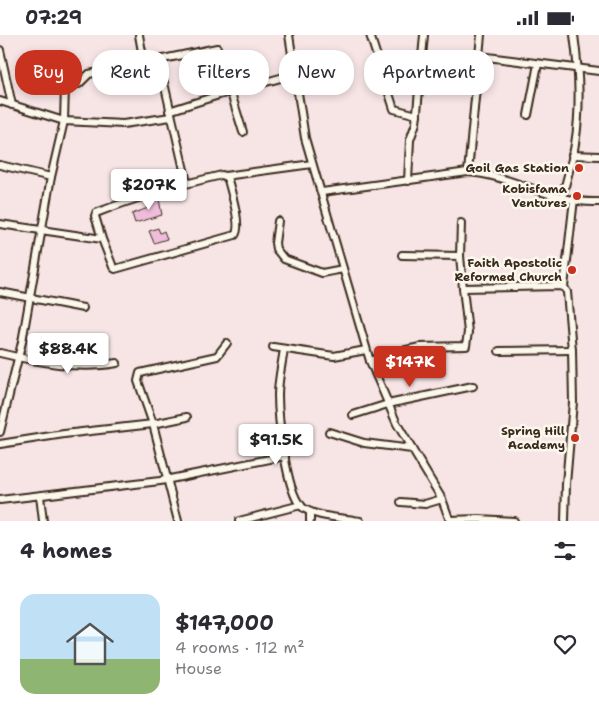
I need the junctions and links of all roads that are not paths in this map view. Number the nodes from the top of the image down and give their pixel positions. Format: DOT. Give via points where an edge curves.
graph roads {
  1 [pos="139,35"];
  2 [pos="289,35"];
  3 [pos="370,35"];
  4 [pos="424,35"];
  5 [pos="481,35"];
  6 [pos="574,35"];
  7 [pos="0,50"];
  8 [pos="142,50"];
  9 [pos="291,50"];
  10 [pos="375,50"];
  11 [pos="423,50"];
  12 [pos="480,50"];
  13 [pos="494,59"];
  14 [pos="538,64"];
  15 [pos="578,69"];
  16 [pos="599,71"];
  17 [pos="92,73"];
  18 [pos="82,81"];
  19 [pos="65,95"];
  20 [pos="166,95"];
  21 [pos="220,95"];
  22 [pos="232,95"];
  23 [pos="298,95"];
  24 [pos="389,95"];
  25 [pos="419,95"];
  26 [pos="475,95"];
  27 [pos="0,101"];
  28 [pos="12,105"];
  29 [pos="170,114"];
  30 [pos="417,115"];
  31 [pos="528,115"];
  32 [pos="64,121"];
  33 [pos="243,132"];
  34 [pos="572,155"];
  35 [pos="599,156"];
  36 [pos="312,164"];
  37 [pos="0,165"];
  38 [pos="468,173"];
  39 [pos="225,176"];
  40 [pos="51,177"];
  41 [pos="408,181"];
  42 [pos="187,183"];
  43 [pos="322,193"];
  44 [pos="562,197"];
  45 [pos="574,199"];
  46 [pos="599,202"];
  47 [pos="278,221"];
  48 [pos="460,223"];
  49 [pos="0,224"];
  50 [pos="43,231"];
  51 [pos="102,239"];
  52 [pos="402,255"];
  53 [pos="460,256"];
  54 [pos="343,269"];
  55 [pos="564,287"];
  56 [pos="463,288"];
  57 [pos="0,292"];
  58 [pos="29,298"];
  59 [pos="83,308"];
  60 [pos="227,343"];
  61 [pos="273,347"];
  62 [pos="284,349"];
  63 [pos="366,350"];
  64 [pos="572,350"];
  65 [pos="499,351"];
  66 [pos="0,353"];
  67 [pos="18,357"];
  68 [pos="370,361"];
  69 [pos="117,363"];
  70 [pos="473,386"];
  71 [pos="388,404"];
  72 [pos="3,413"];
  73 [pos="353,415"];
  74 [pos="187,417"];
  75 [pos="153,424"];
  76 [pos="0,432"];
  77 [pos="329,432"];
  78 [pos="0,444"];
  79 [pos="412,449"];
  80 [pos="285,456"];
  81 [pos="168,480"];
  82 [pos="40,496"];
  83 [pos="0,499"];
  84 [pos="442,499"];
  85 [pos="401,501"];
  86 [pos="301,505"];
  87 [pos="310,512"];
  88 [pos="450,520"];
  89 [pos="43,521"];
  90 [pos="178,521"];
  91 [pos="239,521"];
  92 [pos="310,521"];
  93 [pos="360,521"];
  94 [pos="514,521"];
  95 [pos="565,521"];
  1 -- 8 [label="street"];
  2 -- 9 [label="street"];
  3 -- 10 [label="street"];
  4 -- 11 [label="street"];
  5 -- 12 [label="street"];
  6 -- 15 [label="street"];
  7 -- 28 [label="street"];
  13 -- 14 [label="street"];
  14 -- 15 [label="street"];
  14 -- 31 [label="street"];
  15 -- 16 [label="street"];
  15 -- 34 [label="street" via="578,113"];
  17 -- 18 [label="street"];
  19 -- 32 [label="street"];
  20 -- 29 [label="street"];
  21 -- 29 [label="street"];
  22 -- 33 [label="street"];
  23 -- 36 [label="street"];
  24 -- 30 [label="street" via="394,109"];
  25 -- 30 [label="street"];
  26 -- 38 [label="street"];
  27 -- 28 [label="street"];
  28 -- 32 [label="street"];
  29 -- 32 [label="street" via="123,124"];
  29 -- 42 [label="street"];
  30 -- 41 [label="street" via="410,140"];
  32 -- 40 [label="street"];
  34 -- 35 [label="street"];
  34 -- 44 [label="street"];
  36 -- 39 [label="street"];
  36 -- 43 [label="street"];
  37 -- 40 [label="street"];
  38 -- 41 [label="street"];
  38 -- 44 [label="street" via="489,175"];
  39 -- 42 [label="street"];
  39 -- 51 [label="street" via="235,209 238,229 235,235 116,269"];
  40 -- 50 [label="street"];
  41 -- 43 [label="street"];
  42 -- 51 [label="street" via="96,213"];
  43 -- 54 [label="street"];
  44 -- 45 [label="street"];
  45 -- 46 [label="street"];
  45 -- 55 [label="street"];
  47 -- 54 [label="street" via="275,243 284,259 322,273"];
  48 -- 53 [label="street"];
  49 -- 50 [label="street"];
  50 -- 51 [label="street"];
  50 -- 58 [label="street"];
  52 -- 53 [label="street"];
  53 -- 56 [label="street"];
  54 -- 63 [label="street"];
  55 -- 56 [label="street"];
  55 -- 64 [label="street"];
  56 -- 68 [label="street" via="468,332 466,345 420,347"];
  57 -- 58 [label="street"];
  58 -- 59 [label="street"];
  58 -- 67 [label="street"];
  60 -- 75 [label="street" via="218,356 140,373 138,381"];
  61 -- 62 [label="street"];
  62 -- 63 [label="street" via="342,356"];
  62 -- 80 [label="street" via="278,395"];
  63 -- 68 [label="street"];
  64 -- 65 [label="street"];
  64 -- 95 [label="street" via="573,402"];
  66 -- 67 [label="street"];
  67 -- 69 [label="street" via="84,366"];
  67 -- 72 [label="street"];
  68 -- 71 [label="street"];
  70 -- 71 [label="street"];
  71 -- 73 [label="street"];
  71 -- 79 [label="street"];
  72 -- 76 [label="street"];
  74 -- 75 [label="street"];
  75 -- 78 [label="street"];
  75 -- 81 [label="street"];
  77 -- 79 [label="street" via="364,443"];
  79 -- 84 [label="street"];
  80 -- 81 [label="street"];
  80 -- 86 [label="street" via="292,491"];
  81 -- 82 [label="street"];
  81 -- 90 [label="street"];
  82 -- 83 [label="street"];
  82 -- 89 [label="street"];
  84 -- 85 [label="street" via="425,504"];
  84 -- 88 [label="street"];
  86 -- 87 [label="street"];
  86 -- 91 [label="street"];
  87 -- 92 [label="street"];
  87 -- 93 [label="street"];
  88 -- 94 [label="street"];
}
